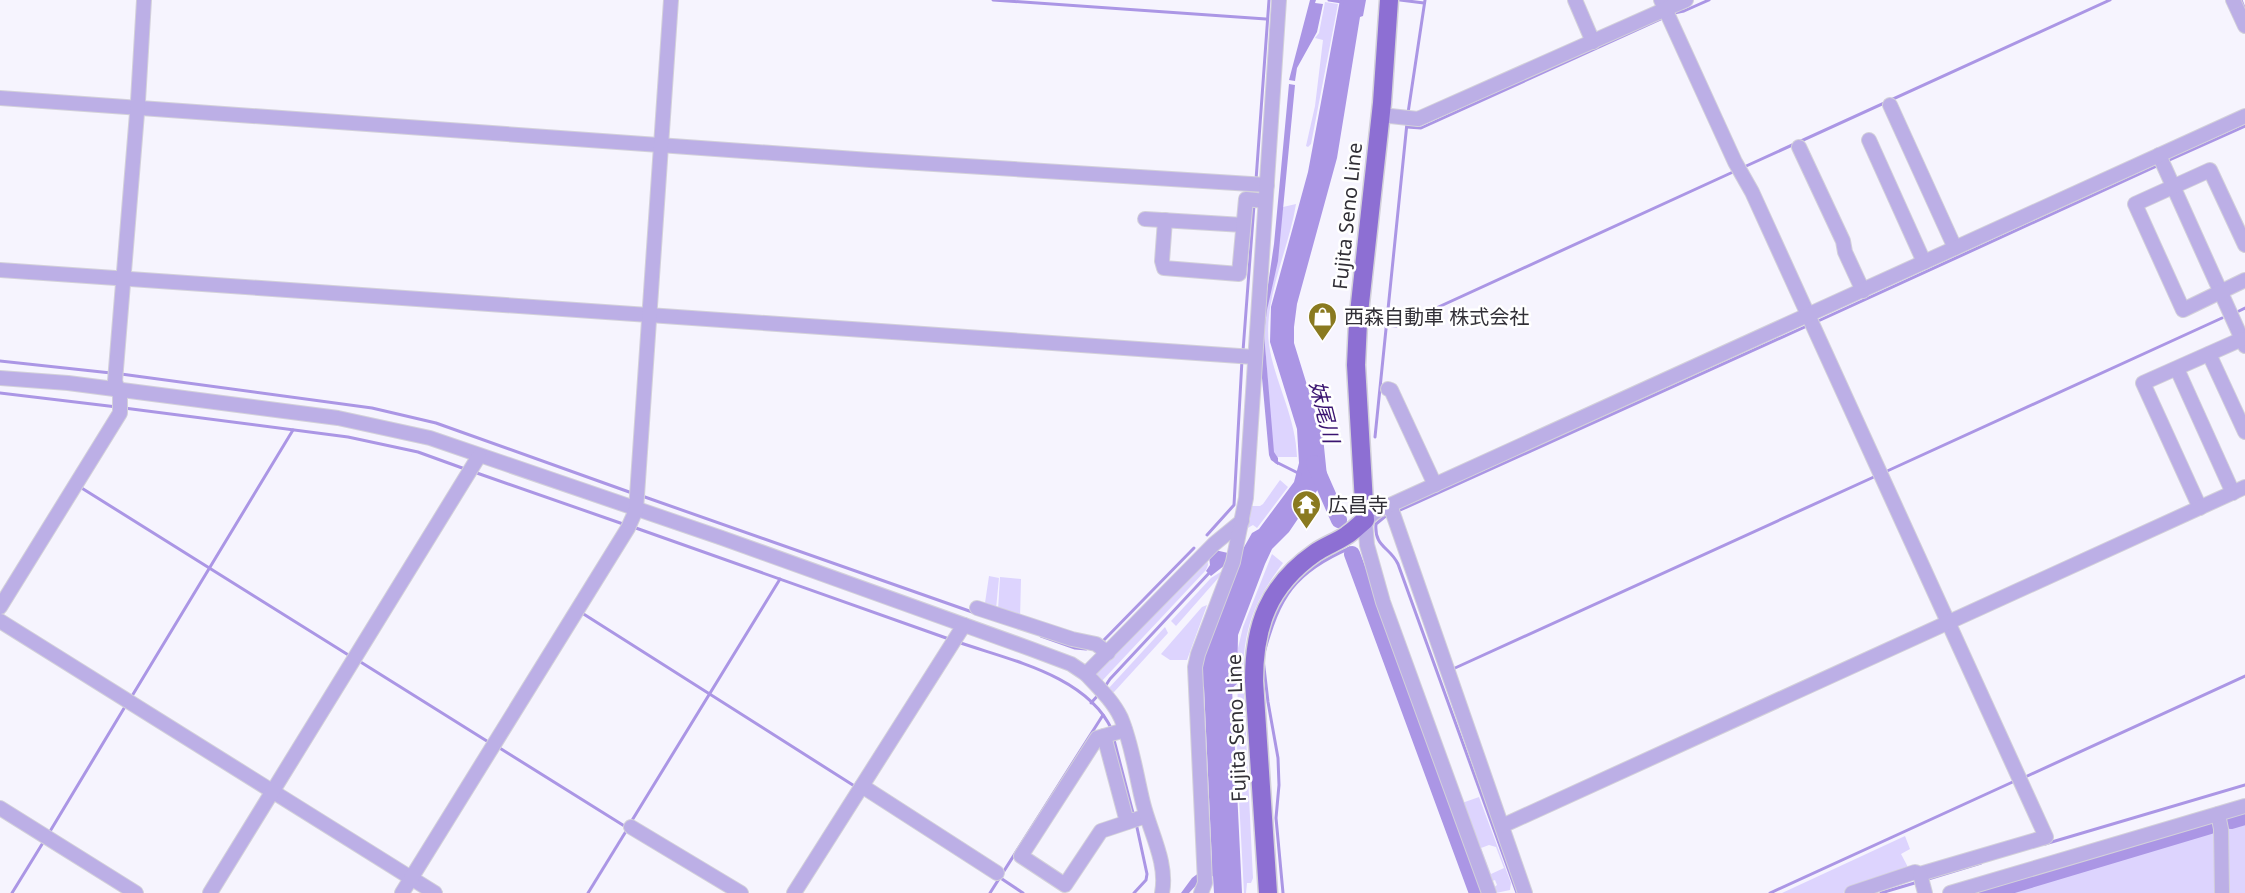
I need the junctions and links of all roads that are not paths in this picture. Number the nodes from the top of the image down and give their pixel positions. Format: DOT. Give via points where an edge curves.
graph roads {
  1 [pos="144,0"];
  2 [pos="671,0"];
  3 [pos="1279,0"];
  4 [pos="1389,0"];
  5 [pos="1575,0"];
  6 [pos="1686,0"];
  7 [pos="2233,0"];
  8 [pos="1663,4"];
  9 [pos="2245,26"];
  10 [pos="1593,42"];
  11 [pos="0,98"];
  12 [pos="1890,105"];
  13 [pos="136,112"];
  14 [pos="1380,115"];
  15 [pos="2245,118"];
  16 [pos="1869,140"];
  17 [pos="1799,147"];
  18 [pos="661,148"];
  19 [pos="2161,161"];
  20 [pos="1259,184"];
  21 [pos="2173,187"];
  22 [pos="1258,200"];
  23 [pos="1145,219"];
  24 [pos="1165,220"];
  25 [pos="1243,225"];
  26 [pos="2245,245"];
  27 [pos="1955,248"];
  28 [pos="1924,262"];
  29 [pos="0,270"];
  30 [pos="123,278"];
  31 [pos="2245,279"];
  32 [pos="1863,291"];
  33 [pos="2220,292"];
  34 [pos="649,318"];
  35 [pos="1811,320"];
  36 [pos="2243,342"];
  37 [pos="2209,354"];
  38 [pos="1247,356"];
  39 [pos="2176,369"];
  40 [pos="0,378"];
  41 [pos="1388,389"];
  42 [pos="118,390"];
  43 [pos="2245,432"];
  44 [pos="473,465"];
  45 [pos="1435,485"];
  46 [pos="2239,490"];
  47 [pos="1390,505"];
  48 [pos="2200,508"];
  49 [pos="634,510"];
  50 [pos="1365,520"];
  51 [pos="1242,521"];
  52 [pos="0,607"];
  53 [pos="976,608"];
  54 [pos="0,621"];
  55 [pos="964,625"];
  56 [pos="1951,625"];
  57 [pos="1102,648"];
  58 [pos="1086,674"];
  59 [pos="1113,733"];
  60 [pos="862,786"];
  61 [pos="271,791"];
  62 [pos="2245,806"];
  63 [pos="0,808"];
  64 [pos="2218,814"];
  65 [pos="1135,819"];
  66 [pos="631,827"];
  67 [pos="1503,829"];
  68 [pos="997,873"];
  69 [pos="1922,882"];
  70 [pos="408,884"];
  71 [pos="136,893"];
  72 [pos="210,893"];
  73 [pos="435,893"];
  74 [pos="741,893"];
  75 [pos="794,893"];
  76 [pos="1162,893"];
  77 [pos="1201,893"];
  78 [pos="1268,893"];
  79 [pos="1489,893"];
  80 [pos="1525,893"];
  81 [pos="1852,893"];
  82 [pos="1950,893"];
  83 [pos="2222,893"];
  1 -- 13 [label="street"];
  2 -- 18 [label="street"];
  3 -- 20 [label="street"];
  4 -- 14 [label="main road, Fujita Seno Line"];
  5 -- 10 [label="street"];
  6 -- 8 [label="street"];
  7 -- 9 [label="street"];
  8 -- 10 [label="street"];
  8 -- 35 [label="street"];
  10 -- 14 [label="street" via="1418,119"];
  11 -- 13 [label="street"];
  12 -- 27 [label="street"];
  13 -- 18 [label="street"];
  13 -- 30 [label="street"];
  14 -- 50 [label="main road, Fujita Seno Line" via="1356,365"];
  15 -- 19 [label="street"];
  16 -- 28 [label="street"];
  17 -- 32 [label="street"];
  18 -- 20 [label="street"];
  18 -- 34 [label="street"];
  19 -- 21 [label="street"];
  19 -- 27 [label="street"];
  20 -- 22 [label="street"];
  21 -- 26 [label="street" via="2210,170"];
  21 -- 33 [label="street"];
  21 -- 33 [label="street" via="2135,204 2144,227 2183,310"];
  22 -- 25 [label="street" via="1246,199"];
  22 -- 38 [label="street"];
  23 -- 24 [label="street"];
  24 -- 25 [label="street"];
  24 -- 25 [label="street" via="1164,267 1239,274"];
  27 -- 28 [label="street"];
  28 -- 32 [label="street"];
  29 -- 30 [label="street"];
  30 -- 34 [label="street"];
  30 -- 42 [label="street"];
  31 -- 33 [label="street"];
  32 -- 35 [label="street"];
  33 -- 36 [label="street"];
  34 -- 38 [label="street"];
  34 -- 49 [label="street"];
  35 -- 45 [label="street"];
  35 -- 56 [label="street"];
  36 -- 37 [label="street"];
  37 -- 39 [label="street"];
  37 -- 43 [label="street"];
  38 -- 51 [label="street" via="1251,436"];
  39 -- 46 [label="street"];
  39 -- 48 [label="street" via="2143,383"];
  40 -- 42 [label="street"];
  41 -- 45 [label="street"];
  42 -- 44 [label="street" via="338,418 430,438"];
  42 -- 52 [label="street"];
  44 -- 49 [label="street"];
  44 -- 61 [label="street"];
  45 -- 47 [label="street"];
  46 -- 48 [label="street"];
  47 -- 50 [label="street"];
  47 -- 67 [label="street"];
  48 -- 56 [label="street"];
  49 -- 55 [label="street"];
  49 -- 70 [label="street"];
  50 -- 78 [label="main road, Fujita Seno Line" via="1346,536 1316,552 1284,580 1271,598 1259,631 1254,681"];
  50 -- 79 [label="street" via="1367,544 1383,602"];
  51 -- 57 [label="street" via="1222,535"];
  51 -- 77 [label="street" via="1233,562 1196,667 1205,882"];
  53 -- 57 [label="street"];
  54 -- 61 [label="street"];
  55 -- 58 [label="street" via="1071,664"];
  55 -- 60 [label="street"];
  56 -- 67 [label="street"];
  56 -- 69 [label="street" via="2046,837"];
  57 -- 58 [label="street"];
  58 -- 59 [label="street" via="1117,710"];
  59 -- 65 [label="street"];
  59 -- 65 [label="street"];
  59 -- 65 [label="street" via="1097,738 1021,856 1065,885 1101,831"];
  60 -- 68 [label="street"];
  60 -- 75 [label="street"];
  61 -- 70 [label="street"];
  61 -- 72 [label="street"];
  62 -- 64 [label="street"];
  63 -- 71 [label="street"];
  64 -- 82 [label="street"];
  64 -- 83 [label="street"];
  65 -- 76 [label="street" via="1163,874"];
  66 -- 74 [label="street"];
  67 -- 80 [label="street"];
  69 -- 81 [label="street" via="1915,872"];
  70 -- 73 [label="street"];
}
